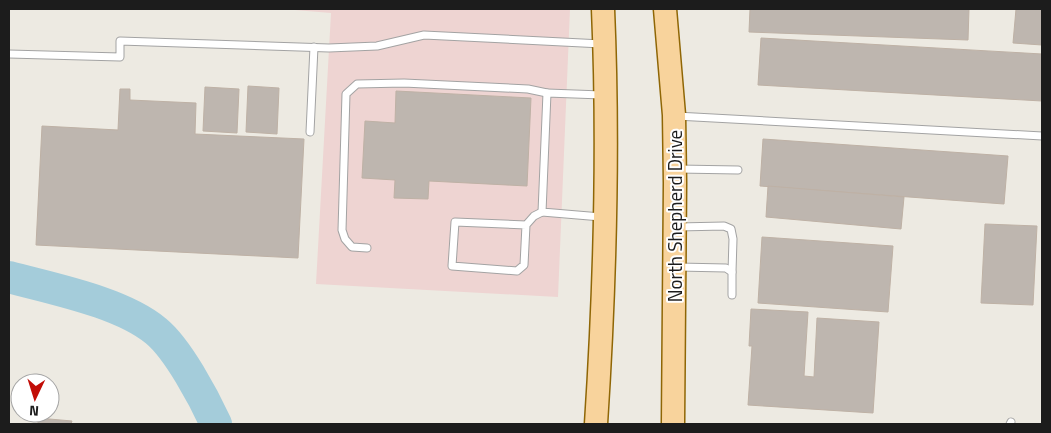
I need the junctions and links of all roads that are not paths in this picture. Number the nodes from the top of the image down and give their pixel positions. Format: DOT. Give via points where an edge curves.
graph roads {
  1 [pos="603,9"];
  2 [pos="665,9"];
  3 [pos="605,44"];
  4 [pos="314,47"];
  5 [pos="9,54"];
  6 [pos="547,93"];
  7 [pos="605,95"];
  8 [pos="674,115"];
  9 [pos="310,132"];
  10 [pos="1042,136"];
  11 [pos="675,169"];
  12 [pos="738,170"];
  13 [pos="542,212"];
  14 [pos="604,217"];
  15 [pos="526,225"];
  16 [pos="675,227"];
  17 [pos="367,248"];
  18 [pos="675,267"];
  19 [pos="732,272"];
  20 [pos="732,295"];
  21 [pos="596,424"];
  22 [pos="673,424"];
  1 -- 3 [label="main road"];
  2 -- 8 [label="main road, North Shepherd Drive"];
  3 -- 4 [label="lane" via="424,35 377,46"];
  3 -- 7 [label="main road"];
  4 -- 5 [label="lane" via="120,41 120,57"];
  4 -- 9 [label="lane"];
  6 -- 7 [label="lane"];
  6 -- 13 [label="lane"];
  6 -- 17 [label="lane" via="528,89 404,83 357,84 346,94 342,230 352,247"];
  7 -- 14 [label="main road"];
  8 -- 10 [label="lane"];
  8 -- 11 [label="main road, North Shepherd Drive"];
  11 -- 12 [label="lane"];
  11 -- 16 [label="main road, North Shepherd Drive"];
  13 -- 14 [label="lane"];
  13 -- 15 [label="lane"];
  14 -- 21 [label="main road"];
  15 -- 15 [label="lane" via="455,222 452,266 517,271 524,265"];
  16 -- 18 [label="main road, North Shepherd Drive"];
  16 -- 19 [label="lane" via="724,226 731,229 734,239"];
  18 -- 19 [label="lane" via="726,268"];
  18 -- 22 [label="main road, North Shepherd Drive"];
  19 -- 20 [label="lane"];
}
